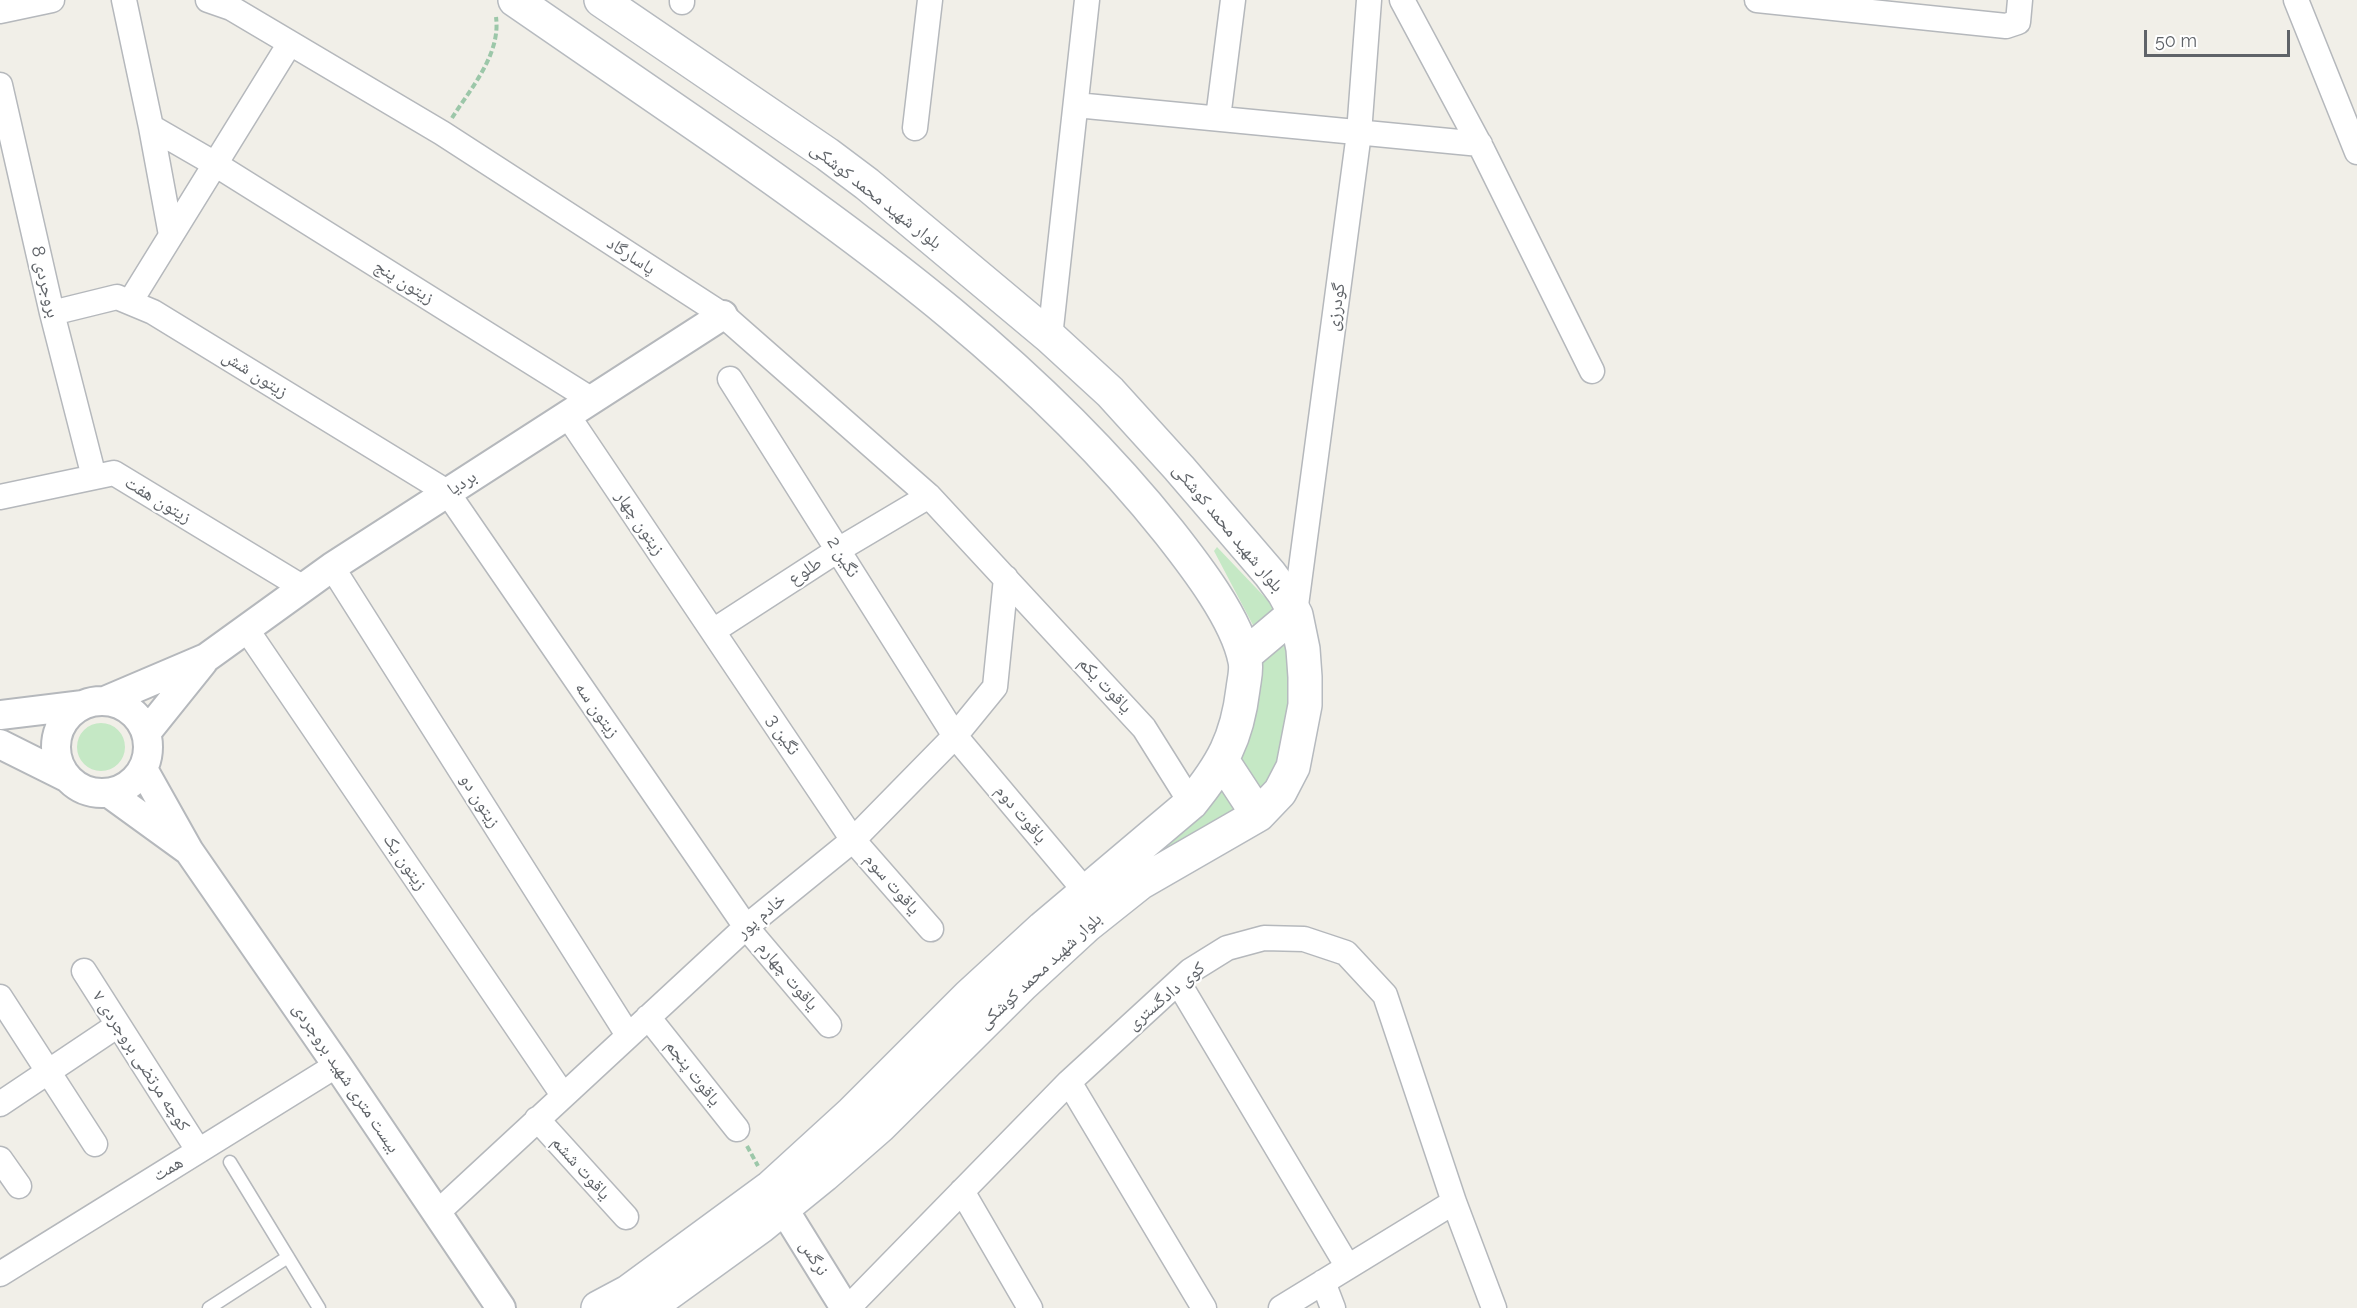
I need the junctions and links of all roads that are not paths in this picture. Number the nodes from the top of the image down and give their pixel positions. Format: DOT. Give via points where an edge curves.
graph roads {
  1 [pos="52,0"];
  2 [pos="124,0"];
  3 [pos="208,0"];
  4 [pos="601,0"];
  5 [pos="930,0"];
  6 [pos="1087,0"];
  7 [pos="1233,0"];
  8 [pos="1369,0"];
  9 [pos="1402,0"];
  10 [pos="1757,0"];
  11 [pos="1763,0"];
  12 [pos="2020,0"];
  13 [pos="2296,0"];
  14 [pos="505,6"];
  15 [pos="1889,7"];
  16 [pos="0,10"];
  17 [pos="290,43"];
  18 [pos="0,85"];
  19 [pos="1076,105"];
  20 [pos="1218,118"];
  21 [pos="152,127"];
  22 [pos="915,128"];
  23 [pos="1359,133"];
  24 [pos="1480,144"];
  25 [pos="2356,146"];
  26 [pos="215,164"];
  27 [pos="171,235"];
  28 [pos="130,302"];
  29 [pos="52,313"];
  30 [pos="723,315"];
  31 [pos="1050,337"];
  32 [pos="1592,371"];
  33 [pos="730,379"];
  34 [pos="592,400"];
  35 [pos="568,416"];
  36 [pos="94,477"];
  37 [pos="447,492"];
  38 [pos="0,496"];
  39 [pos="929,496"];
  40 [pos="838,550"];
  41 [pos="332,567"];
  42 [pos="1006,578"];
  43 [pos="302,587"];
  44 [pos="1295,613"];
  45 [pos="247,630"];
  46 [pos="713,631"];
  47 [pos="1244,656"];
  48 [pos="206,658"];
  49 [pos="94,703"];
  50 [pos="0,715"];
  51 [pos="146,733"];
  52 [pos="956,736"];
  53 [pos="0,744"];
  54 [pos="1222,760"];
  55 [pos="143,769"];
  56 [pos="68,778"];
  57 [pos="109,793"];
  58 [pos="1191,803"];
  59 [pos="1258,814"];
  60 [pos="853,840"];
  61 [pos="189,850"];
  62 [pos="1086,892"];
  63 [pos="746,927"];
  64 [pos="931,929"];
  65 [pos="84,971"];
  66 [pos="1178,982"];
  67 [pos="0,997"];
  68 [pos="648,1017"];
  69 [pos="118,1025"];
  70 [pos="829,1025"];
  71 [pos="628,1035"];
  72 [pos="338,1065"];
  73 [pos="49,1073"];
  74 [pos="1069,1082"];
  75 [pos="563,1095"];
  76 [pos="0,1104"];
  77 [pos="537,1119"];
  78 [pos="737,1129"];
  79 [pos="95,1144"];
  80 [pos="198,1150"];
  81 [pos="0,1159"];
  82 [pos="230,1162"];
  83 [pos="19,1186"];
  84 [pos="962,1191"];
  85 [pos="777,1198"];
  86 [pos="1454,1202"];
  87 [pos="438,1212"];
  88 [pos="626,1217"];
  89 [pos="288,1257"];
  90 [pos="1348,1267"];
  91 [pos="0,1274"];
  92 [pos="1323,1282"];
  93 [pos="666,1303"];
  94 [pos="209,1308"];
  95 [pos="319,1308"];
  96 [pos="501,1308"];
  97 [pos="598,1308"];
  98 [pos="847,1308"];
  99 [pos="1029,1308"];
  100 [pos="1204,1308"];
  101 [pos="1281,1308"];
  102 [pos="1333,1308"];
  103 [pos="1494,1308"];
  1 -- 16 [label="street"];
  2 -- 21 [label="street"];
  3 -- 17 [label="street, پاسارگاد" via="231,8"];
  4 -- 31 [label="main road, بلوار شهید محمد کوشکی" via="867,184"];
  5 -- 22 [label="street"];
  6 -- 19 [label="street"];
  7 -- 20 [label="street"];
  8 -- 23 [label="street, گودرزی"];
  9 -- 24 [label="street"];
  10 -- 11 [label="street"];
  11 -- 15 [label="street"];
  12 -- 15 [label="street" via="2018,22 2006,26"];
  13 -- 25 [label="street"];
  14 -- 47 [label="main road, بلوار شهید محمد کوشکی" via="795,193 922,290 1056,406 1131,486 1187,555 1224,612"];
  17 -- 26 [label="street"];
  17 -- 30 [label="street, پاسارگاد" via="442,133"];
  18 -- 29 [label="street, بروجردی 8"];
  19 -- 20 [label="street"];
  19 -- 31 [label="street"];
  20 -- 23 [label="street"];
  21 -- 26 [label="street, زیتون پنج"];
  21 -- 27 [label="street"];
  23 -- 24 [label="street"];
  23 -- 44 [label="street, گودرزی"];
  24 -- 32 [label="street"];
  26 -- 27 [label="street"];
  26 -- 34 [label="street, زیتون پنج"];
  27 -- 28 [label="street"];
  28 -- 29 [label="street, زیتون شش" via="117,297"];
  28 -- 37 [label="street, زیتون شش" via="153,312"];
  29 -- 36 [label="street, بروجردی 8"];
  30 -- 34 [label="street, بردیا"];
  30 -- 39 [label="street, پاسارگاد"];
  31 -- 44 [label="main road, بلوار شهید محمد کوشکی" via="1110,392 1179,468 1270,574"];
  33 -- 40 [label="street, نگین 2"];
  34 -- 35 [label="street, بردیا"];
  35 -- 37 [label="street, بردیا"];
  35 -- 46 [label="street, زیتون چهار"];
  36 -- 38 [label="street, زیتون هفت"];
  36 -- 43 [label="street, زیتون هفت" via="114,473"];
  37 -- 41 [label="street, بردیا"];
  37 -- 63 [label="street, زیتون سه"];
  39 -- 40 [label="street, طلوع"];
  39 -- 42 [label="street, پاسارگاد"];
  40 -- 46 [label="street, طلوع"];
  40 -- 52 [label="street, نگین 2"];
  41 -- 43 [label="street, بردیا"];
  41 -- 71 [label="street, زیتون دو"];
  42 -- 52 [label="street, خادم پور" via="995,687"];
  42 -- 58 [label="street, یاقوت یکم" via="1144,728"];
  43 -- 45 [label="street, بردیا"];
  44 -- 47 [label="main road"];
  44 -- 59 [label="main road, بلوار شهید محمد کوشکی" via="1305,677 1300,738 1293,766 1280,792"];
  45 -- 48 [label="street, بردیا"];
  45 -- 75 [label="street, زیتون یک"];
  46 -- 60 [label="street, نگین 3"];
  47 -- 54 [label="main road, بلوار شهید محمد کوشکی" via="1241,707 1232,743"];
  48 -- 49 [label="street"];
  48 -- 51 [label="street"];
  49 -- 50 [label="street"];
  49 -- 51 [label="street" via="119,704 130,710"];
  49 -- 56 [label="street" via="64,721 59,732 57,756"];
  51 -- 55 [label="street"];
  52 -- 60 [label="street, خادم پور"];
  52 -- 62 [label="street, یاقوت دوم"];
  53 -- 56 [label="street"];
  54 -- 58 [label="main road, بلوار شهید محمد کوشکی"];
  54 -- 59 [label="main road"];
  55 -- 57 [label="street" via="123,789"];
  55 -- 61 [label="street, بیست متری شهید بروجردی"];
  56 -- 57 [label="street" via="80,788"];
  57 -- 61 [label="street, بیست متری شهید بروجردی"];
  58 -- 62 [label="main road, بلوار شهید محمد کوشکی"];
  59 -- 85 [label="main road, بلوار شهید محمد کوشکی" via="1140,883 1086,926 880,1126"];
  60 -- 63 [label="street, خادم پور"];
  60 -- 64 [label="street, یاقوت سوم"];
  61 -- 72 [label="street, بیست متری شهید بروجردی"];
  62 -- 85 [label="main road, بلوار شهید محمد کوشکی" via="969,996 852,1113"];
  63 -- 68 [label="street, خادم پور"];
  63 -- 70 [label="street, یاقوت چهارم"];
  65 -- 69 [label="street, کوچه مرتضی بروجردی ۷"];
  66 -- 74 [label="street, کوی دادگستری"];
  66 -- 86 [label="street, کوی دادگستری" via="1227,948 1264,938 1304,939 1346,953 1384,995"];
  66 -- 90 [label="street"];
  67 -- 73 [label="street"];
  68 -- 71 [label="street, خادم پور"];
  68 -- 78 [label="street, یاقوت پنجم"];
  69 -- 73 [label="street"];
  69 -- 80 [label="street, کوچه مرتضی بروجردی ۷"];
  71 -- 75 [label="street, خادم پور"];
  72 -- 80 [label="street, همت"];
  72 -- 87 [label="street, بیست متری شهید بروجردی"];
  73 -- 76 [label="street"];
  73 -- 79 [label="street"];
  74 -- 84 [label="street, کوی دادگستری"];
  74 -- 100 [label="street"];
  75 -- 77 [label="street, خادم پور"];
  77 -- 87 [label="street, خادم پور"];
  77 -- 88 [label="street, یاقوت ششم"];
  80 -- 91 [label="street, همت"];
  81 -- 83 [label="street"];
  82 -- 89 [label="lane"];
  84 -- 98 [label="street, کوی دادگستری"];
  84 -- 99 [label="street"];
  85 -- 93 [label="main road, بلوار شهید محمد کوشکی"];
  85 -- 97 [label="main road, بلوار شهید محمد کوشکی"];
  85 -- 98 [label="street, نرگس"];
  86 -- 90 [label="street"];
  86 -- 103 [label="street, کوی دادگستری"];
  87 -- 96 [label="street, بیست متری شهید بروجردی"];
  89 -- 94 [label="lane"];
  89 -- 95 [label="lane"];
  90 -- 92 [label="street"];
  92 -- 101 [label="street"];
  92 -- 102 [label="street"];
}
